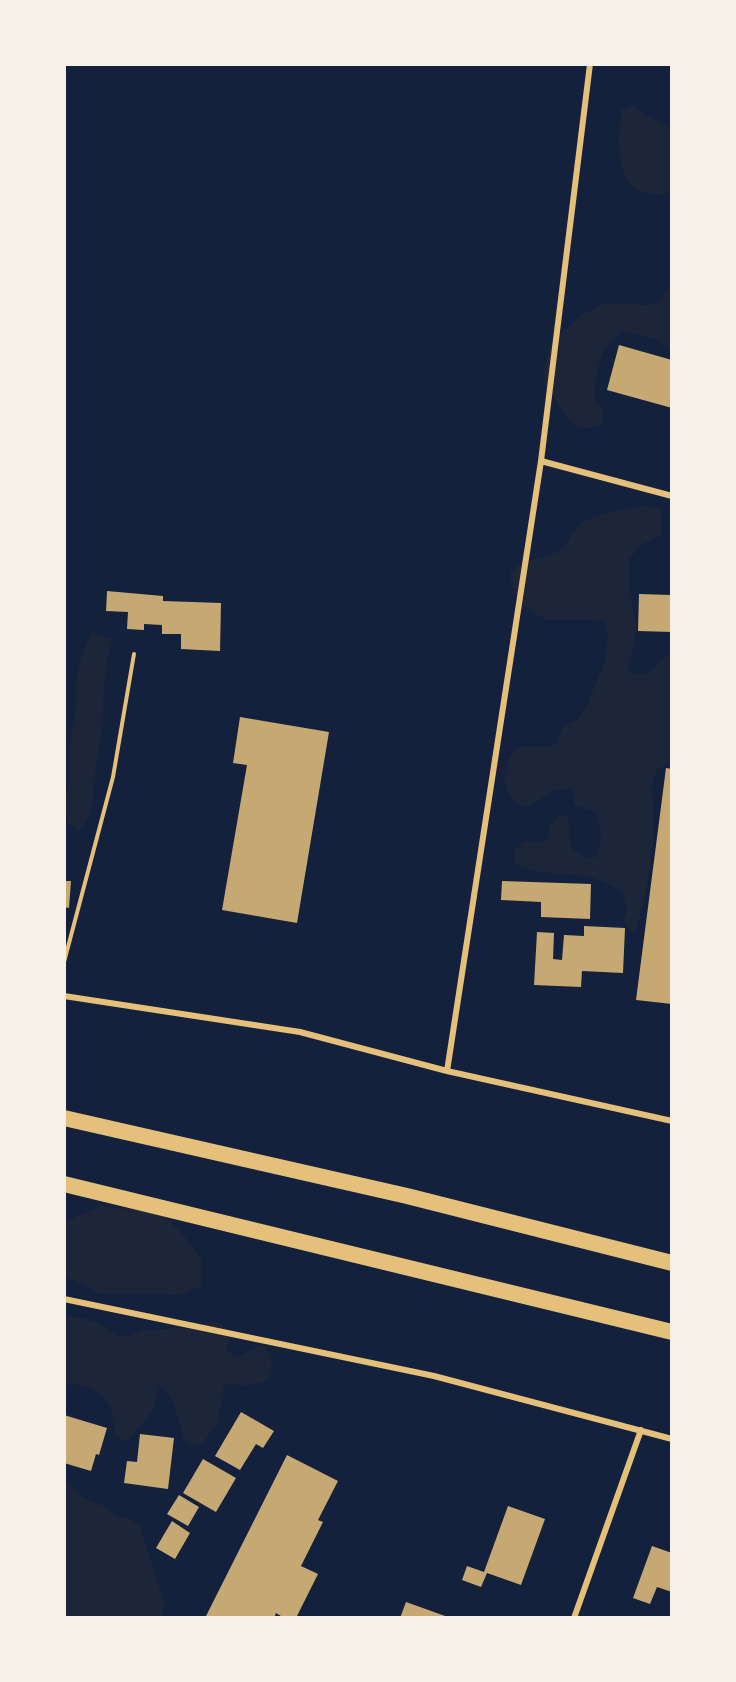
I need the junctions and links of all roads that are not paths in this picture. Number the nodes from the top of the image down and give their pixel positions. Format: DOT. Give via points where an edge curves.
graph roads {
  1 [pos="590,64"];
  2 [pos="540,461"];
  3 [pos="672,496"];
  4 [pos="64,996"];
  5 [pos="447,1071"];
  6 [pos="64,1119"];
  7 [pos="672,1121"];
  8 [pos="64,1184"];
  9 [pos="672,1263"];
  10 [pos="64,1299"];
  11 [pos="672,1332"];
  12 [pos="641,1430"];
  13 [pos="672,1439"];
  14 [pos="574,1617"];
  1 -- 2 [label="street"];
  2 -- 3 [label="street"];
  2 -- 5 [label="street"];
  4 -- 5 [label="street" via="300,1032"];
  5 -- 7 [label="street"];
  6 -- 9 [label="highway" via="406,1196"];
  8 -- 11 [label="highway"];
  10 -- 12 [label="street" via="435,1376"];
  12 -- 13 [label="street"];
  12 -- 14 [label="street"];
}
